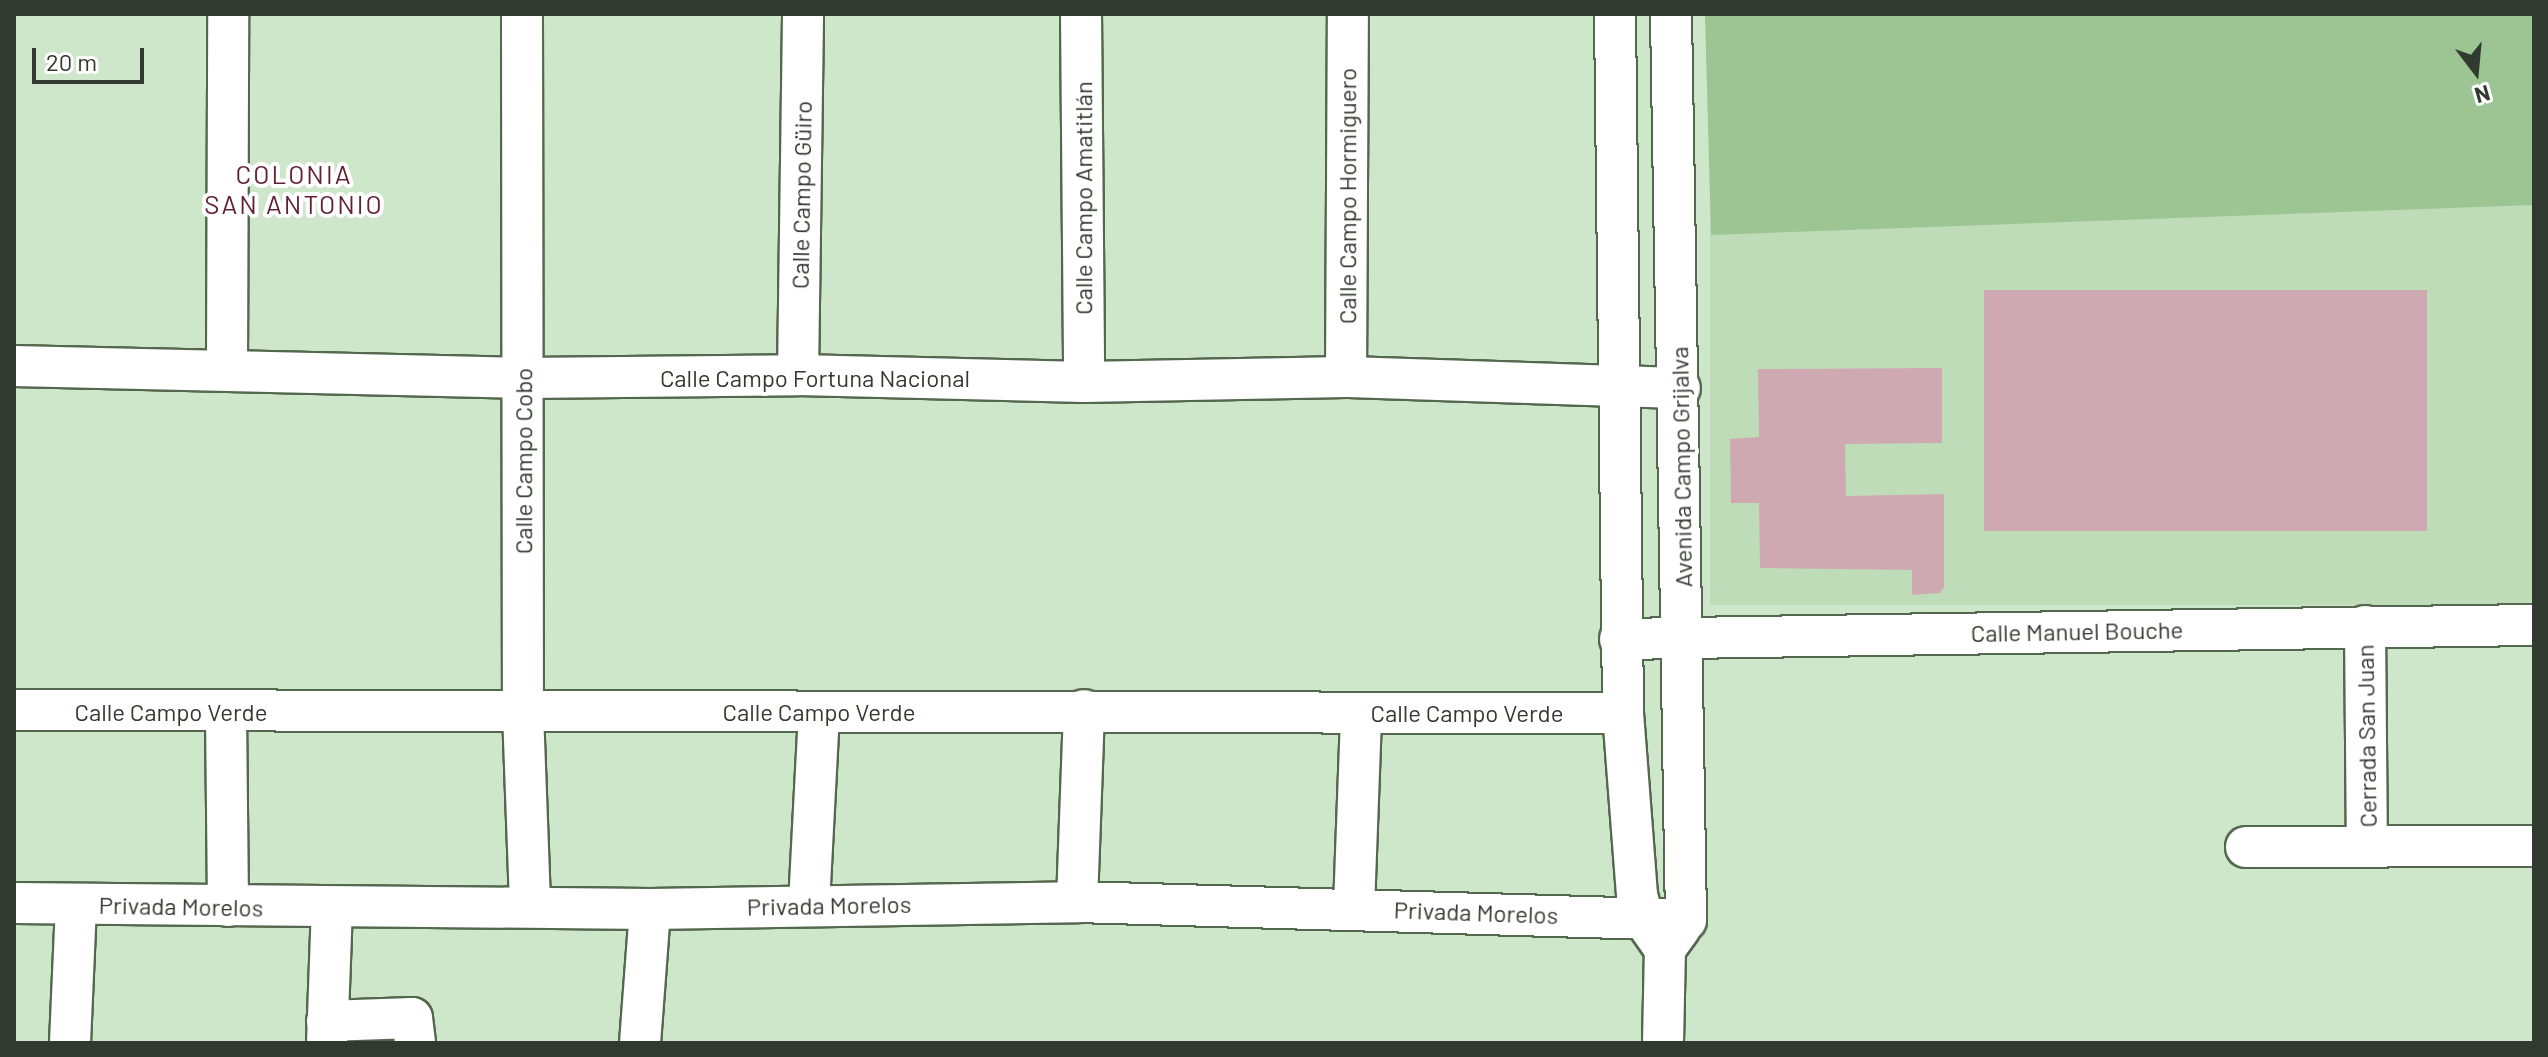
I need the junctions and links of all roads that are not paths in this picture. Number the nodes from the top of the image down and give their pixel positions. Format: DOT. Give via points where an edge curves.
graph roads {
  1 [pos="228,14"];
  2 [pos="522,14"];
  3 [pos="803,14"];
  4 [pos="1081,14"];
  5 [pos="1348,14"];
  6 [pos="1615,14"];
  7 [pos="1671,14"];
  8 [pos="14,366"];
  9 [pos="227,369"];
  10 [pos="798,375"];
  11 [pos="1346,377"];
  12 [pos="524,378"];
  13 [pos="1084,382"];
  14 [pos="1616,386"];
  15 [pos="1680,388"];
  16 [pos="2534,625"];
  17 [pos="2365,626"];
  18 [pos="1685,637"];
  19 [pos="1620,639"];
  20 [pos="14,710"];
  21 [pos="1084,710"];
  22 [pos="523,712"];
  23 [pos="819,712"];
  24 [pos="226,713"];
  25 [pos="1361,713"];
  26 [pos="1623,713"];
  27 [pos="2367,845"];
  28 [pos="2534,846"];
  29 [pos="2246,847"];
  30 [pos="1077,902"];
  31 [pos="14,903"];
  32 [pos="76,904"];
  33 [pos="809,904"];
  34 [pos="228,906"];
  35 [pos="332,907"];
  36 [pos="530,907"];
  37 [pos="1354,908"];
  38 [pos="650,909"];
  39 [pos="1665,929"];
  40 [pos="327,1032"];
  41 [pos="70,1043"];
  42 [pos="415,1043"];
  43 [pos="640,1043"];
  44 [pos="1663,1043"];
  1 -- 9 [label="street"];
  2 -- 12 [label="street, Calle Campo Cobo"];
  3 -- 10 [label="street, Calle Campo Güiro"];
  4 -- 13 [label="street, Calle Campo Amatitlán"];
  5 -- 11 [label="street, Calle Campo Hormiguero"];
  6 -- 14 [label="street"];
  7 -- 15 [label="street, Avenida Campo Grijalva"];
  8 -- 9 [label="street, Calle Campo Fortuna Nacional"];
  9 -- 12 [label="street, Calle Campo Fortuna Nacional"];
  10 -- 12 [label="street, Calle Campo Fortuna Nacional"];
  10 -- 13 [label="street, Calle Campo Fortuna Nacional"];
  11 -- 13 [label="street, Calle Campo Fortuna Nacional"];
  11 -- 14 [label="street, Calle Campo Fortuna Nacional"];
  12 -- 22 [label="street, Calle Campo Cobo"];
  14 -- 15 [label="street, Calle Campo Fortuna Nacional"];
  14 -- 19 [label="street"];
  15 -- 18 [label="street, Avenida Campo Grijalva"];
  16 -- 17 [label="street, Calle Manuel Bouche"];
  17 -- 18 [label="street, Calle Manuel Bouche"];
  17 -- 27 [label="street, Cerrada San Juan"];
  18 -- 19 [label="street, Calle Manuel Bouche"];
  18 -- 39 [label="street, Avenida Campo Grijalva"];
  19 -- 26 [label="street"];
  20 -- 24 [label="street, Calle Campo Verde"];
  21 -- 23 [label="street, Calle Campo Verde"];
  21 -- 25 [label="street, Calle Campo Verde"];
  21 -- 30 [label="street"];
  22 -- 23 [label="street, Calle Campo Verde"];
  22 -- 24 [label="street, Calle Campo Verde"];
  22 -- 36 [label="street, Calle Campo Cobo"];
  23 -- 33 [label="street"];
  24 -- 34 [label="street"];
  25 -- 26 [label="street, Calle Campo Verde"];
  25 -- 37 [label="street"];
  26 -- 39 [label="street" via="1637,895"];
  27 -- 28 [label="street, Cerrada San Juan"];
  27 -- 29 [label="street, Cerrada San Juan"];
  30 -- 33 [label="street, Privada Morelos"];
  30 -- 37 [label="street, Privada Morelos"];
  31 -- 32 [label="street, Privada Morelos"];
  32 -- 34 [label="street, Privada Morelos"];
  32 -- 41 [label="street"];
  33 -- 38 [label="street, Privada Morelos"];
  34 -- 35 [label="street, Privada Morelos"];
  35 -- 36 [label="street, Privada Morelos"];
  35 -- 40 [label="street"];
  36 -- 38 [label="street, Privada Morelos"];
  37 -- 39 [label="street, Privada Morelos"];
  38 -- 43 [label="street"];
  39 -- 44 [label="street"];
  40 -- 42 [label="street" via="412,1018"];
}
